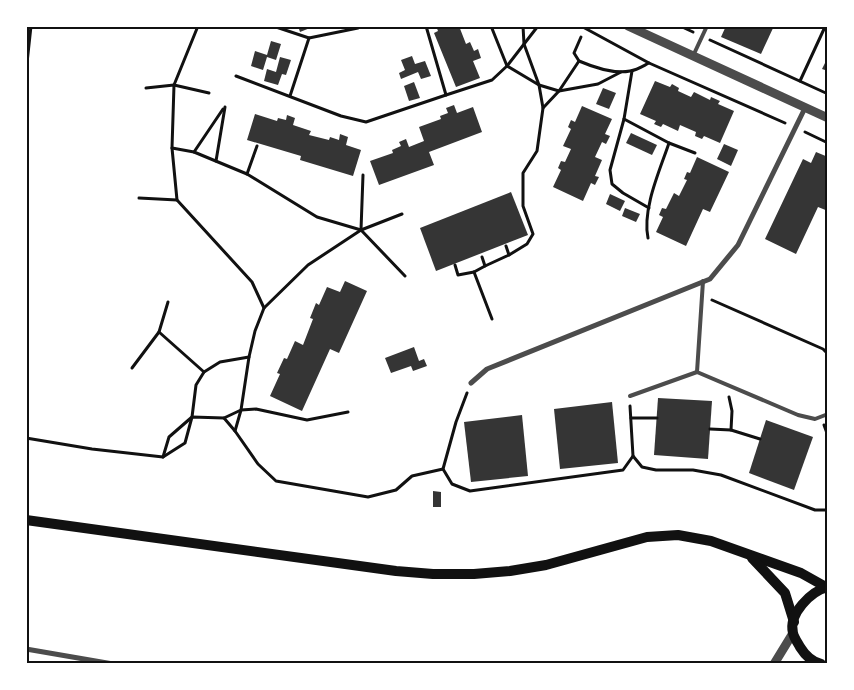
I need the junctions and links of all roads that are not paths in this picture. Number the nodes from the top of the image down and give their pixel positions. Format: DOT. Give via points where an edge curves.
graph roads {
  1 [pos="628,26"];
  2 [pos="707,26"];
  3 [pos="693,56"];
  4 [pos="805,108"];
  5 [pos="828,118"];
  6 [pos="703,281"];
  7 [pos="697,372"];
  8 [pos="471,383"];
  9 [pos="630,396"];
  10 [pos="828,414"];
  11 [pos="26,520"];
  12 [pos="750,556"];
  13 [pos="827,587"];
  14 [pos="793,627"];
  15 [pos="26,649"];
  16 [pos="86,662"];
  17 [pos="113,664"];
  18 [pos="774,664"];
  19 [pos="821,664"];
  1 -- 3 [label="street"];
  2 -- 3 [label="lane"];
  3 -- 4 [label="street"];
  4 -- 5 [label="street"];
  4 -- 6 [label="street" via="738,245 710,278"];
  6 -- 7 [label="lane"];
  6 -- 8 [label="street" via="488,368"];
  7 -- 9 [label="lane"];
  7 -- 10 [label="lane" via="798,415 815,419"];
  11 -- 12 [label="main road" via="433,574 501,572 546,565 647,536 678,535 712,541"];
  12 -- 13 [label="main road" via="801,573"];
  12 -- 14 [label="main road" via="786,593"];
  13 -- 14 [label="main road" via="810,595"];
  14 -- 18 [label="street"];
  14 -- 19 [label="main road" via="804,654"];
  15 -- 16 [label="street"];
  16 -- 17 [label="street"];
}
